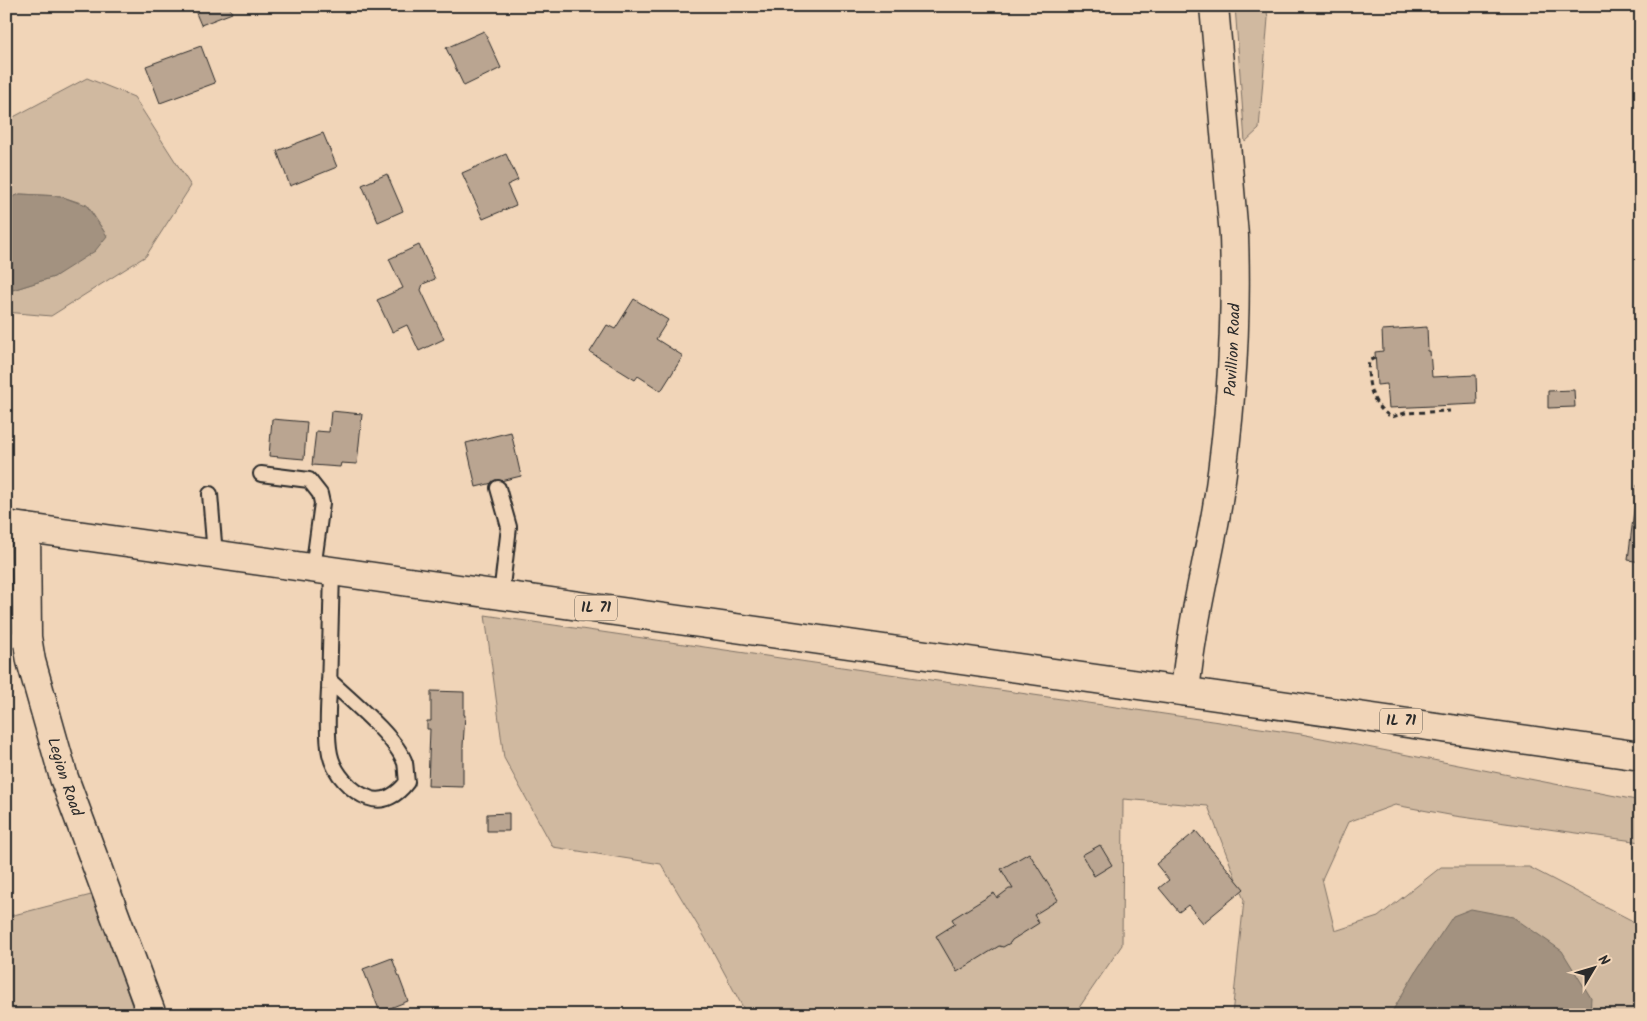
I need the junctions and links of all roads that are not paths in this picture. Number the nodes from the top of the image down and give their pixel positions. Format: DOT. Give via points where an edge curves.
graph roads {
  1 [pos="1214,6"];
  2 [pos="261,474"];
  3 [pos="498,488"];
  4 [pos="210,494"];
  5 [pos="16,526"];
  6 [pos="215,554"];
  7 [pos="323,570"];
  8 [pos="501,595"];
  9 [pos="17,639"];
  10 [pos="329,680"];
  11 [pos="1185,691"];
  12 [pos="1641,756"];
  13 [pos="152,1015"];
  1 -- 11 [label="main road, Pavillion Road" via="1234,236 1233,354 1224,464"];
  2 -- 7 [label="lane" via="309,480 320,494"];
  3 -- 8 [label="lane" via="509,527"];
  4 -- 6 [label="lane"];
  5 -- 6 [label="main road, IL 71"];
  5 -- 9 [label="main road, Legion Road"];
  6 -- 7 [label="main road, IL 71"];
  7 -- 8 [label="main road, IL 71"];
  7 -- 10 [label="lane"];
  8 -- 11 [label="main road, IL 71"];
  9 -- 13 [label="main road, Legion Road" via="31,661 64,778"];
  10 -- 10 [label="lane" via="330,755 339,776 355,792 370,799 385,799 400,792 407,782 405,763 398,748"];
  11 -- 12 [label="main road, IL 71"];
}
